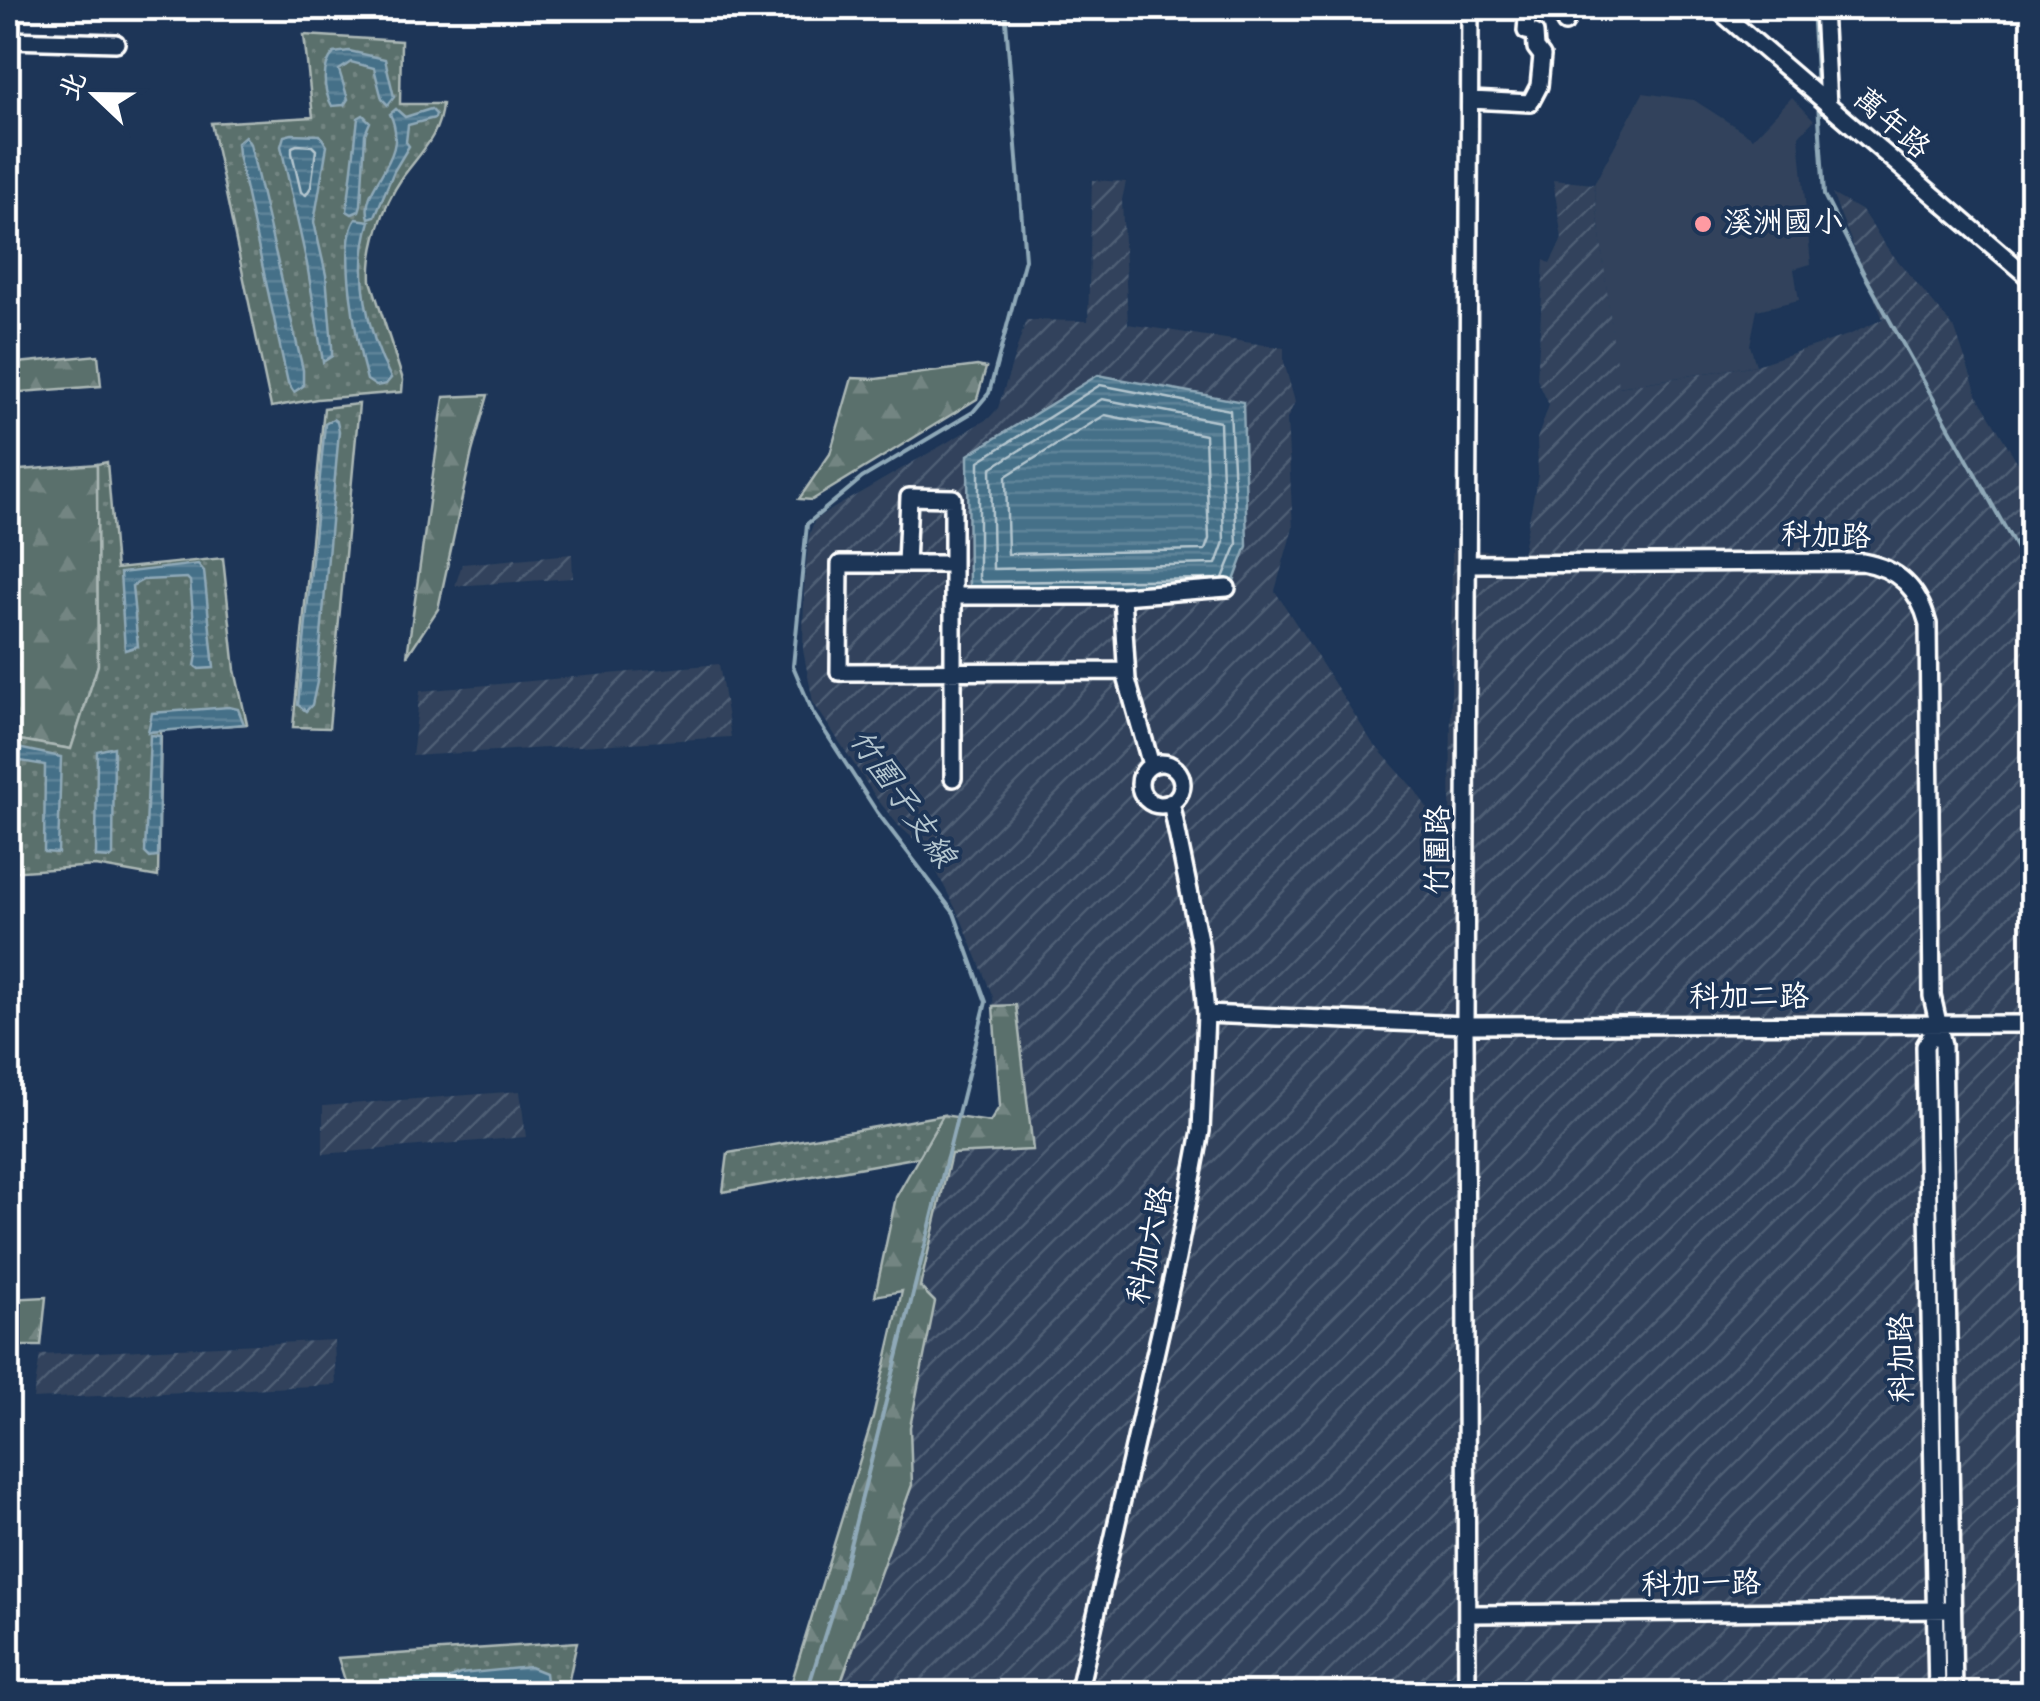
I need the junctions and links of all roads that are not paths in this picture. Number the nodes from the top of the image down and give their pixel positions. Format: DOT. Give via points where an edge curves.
graph roads {
  1 [pos="1470,8"];
  2 [pos="1528,8"];
  3 [pos="1716,8"];
  4 [pos="1823,8"];
  5 [pos="14,40"];
  6 [pos="116,44"];
  7 [pos="1821,99"];
  8 [pos="1470,100"];
  9 [pos="2032,280"];
  10 [pos="906,564"];
  11 [pos="953,564"];
  12 [pos="1469,564"];
  13 [pos="1227,588"];
  14 [pos="953,596"];
  15 [pos="1122,596"];
  16 [pos="1126,671"];
  17 [pos="953,672"];
  18 [pos="1151,765"];
  19 [pos="953,778"];
  20 [pos="1171,802"];
  21 [pos="1206,1014"];
  22 [pos="2032,1024"];
  23 [pos="1465,1025"];
  24 [pos="1937,1026"];
  25 [pos="1934,1610"];
  26 [pos="1953,1610"];
  27 [pos="1468,1614"];
  28 [pos="1078,1694"];
  29 [pos="1467,1694"];
  30 [pos="1937,1694"];
  31 [pos="1954,1694"];
  1 -- 8 [label="street, 竹圍路"];
  2 -- 8 [label="street" via="1526,31 1535,34 1542,56 1530,103"];
  3 -- 7 [label="street, 萬年路"];
  4 -- 7 [label="street"];
  5 -- 6 [label="street"];
  7 -- 9 [label="street, 萬年路"];
  8 -- 12 [label="street, 竹圍路"];
  10 -- 11 [label="street"];
  10 -- 11 [label="street" via="909,497 953,498"];
  10 -- 17 [label="street" via="840,564 839,672"];
  11 -- 14 [label="street"];
  12 -- 23 [label="street, 竹圍路"];
  12 -- 24 [label="street, 科加路" via="1850,561 1884,566 1902,578 1922,603 1928,624"];
  13 -- 15 [label="street"];
  14 -- 15 [label="street"];
  14 -- 17 [label="street"];
  15 -- 16 [label="street"];
  16 -- 17 [label="street"];
  16 -- 18 [label="street"];
  17 -- 19 [label="street"];
  18 -- 20 [label="street" via="1172,766 1180,777"];
  18 -- 20 [label="street" via="1142,774 1142,794 1152,803"];
  20 -- 21 [label="street, 科加六路" via="1200,945"];
  21 -- 23 [label="street, 科加二路"];
  21 -- 28 [label="street, 科加六路" via="1191,1195"];
  22 -- 24 [label="street, 科加二路"];
  23 -- 24 [label="street, 科加二路"];
  23 -- 27 [label="street, 竹圍路"];
  24 -- 25 [label="street, 科加路" via="1924,1046"];
  24 -- 26 [label="street, 科加路" via="1943,1045"];
  25 -- 26 [label="street, 科加一路"];
  25 -- 27 [label="street, 科加一路"];
  25 -- 30 [label="street, 科加路"];
  26 -- 31 [label="street, 科加路"];
  27 -- 29 [label="street, 竹圍路"];
}
